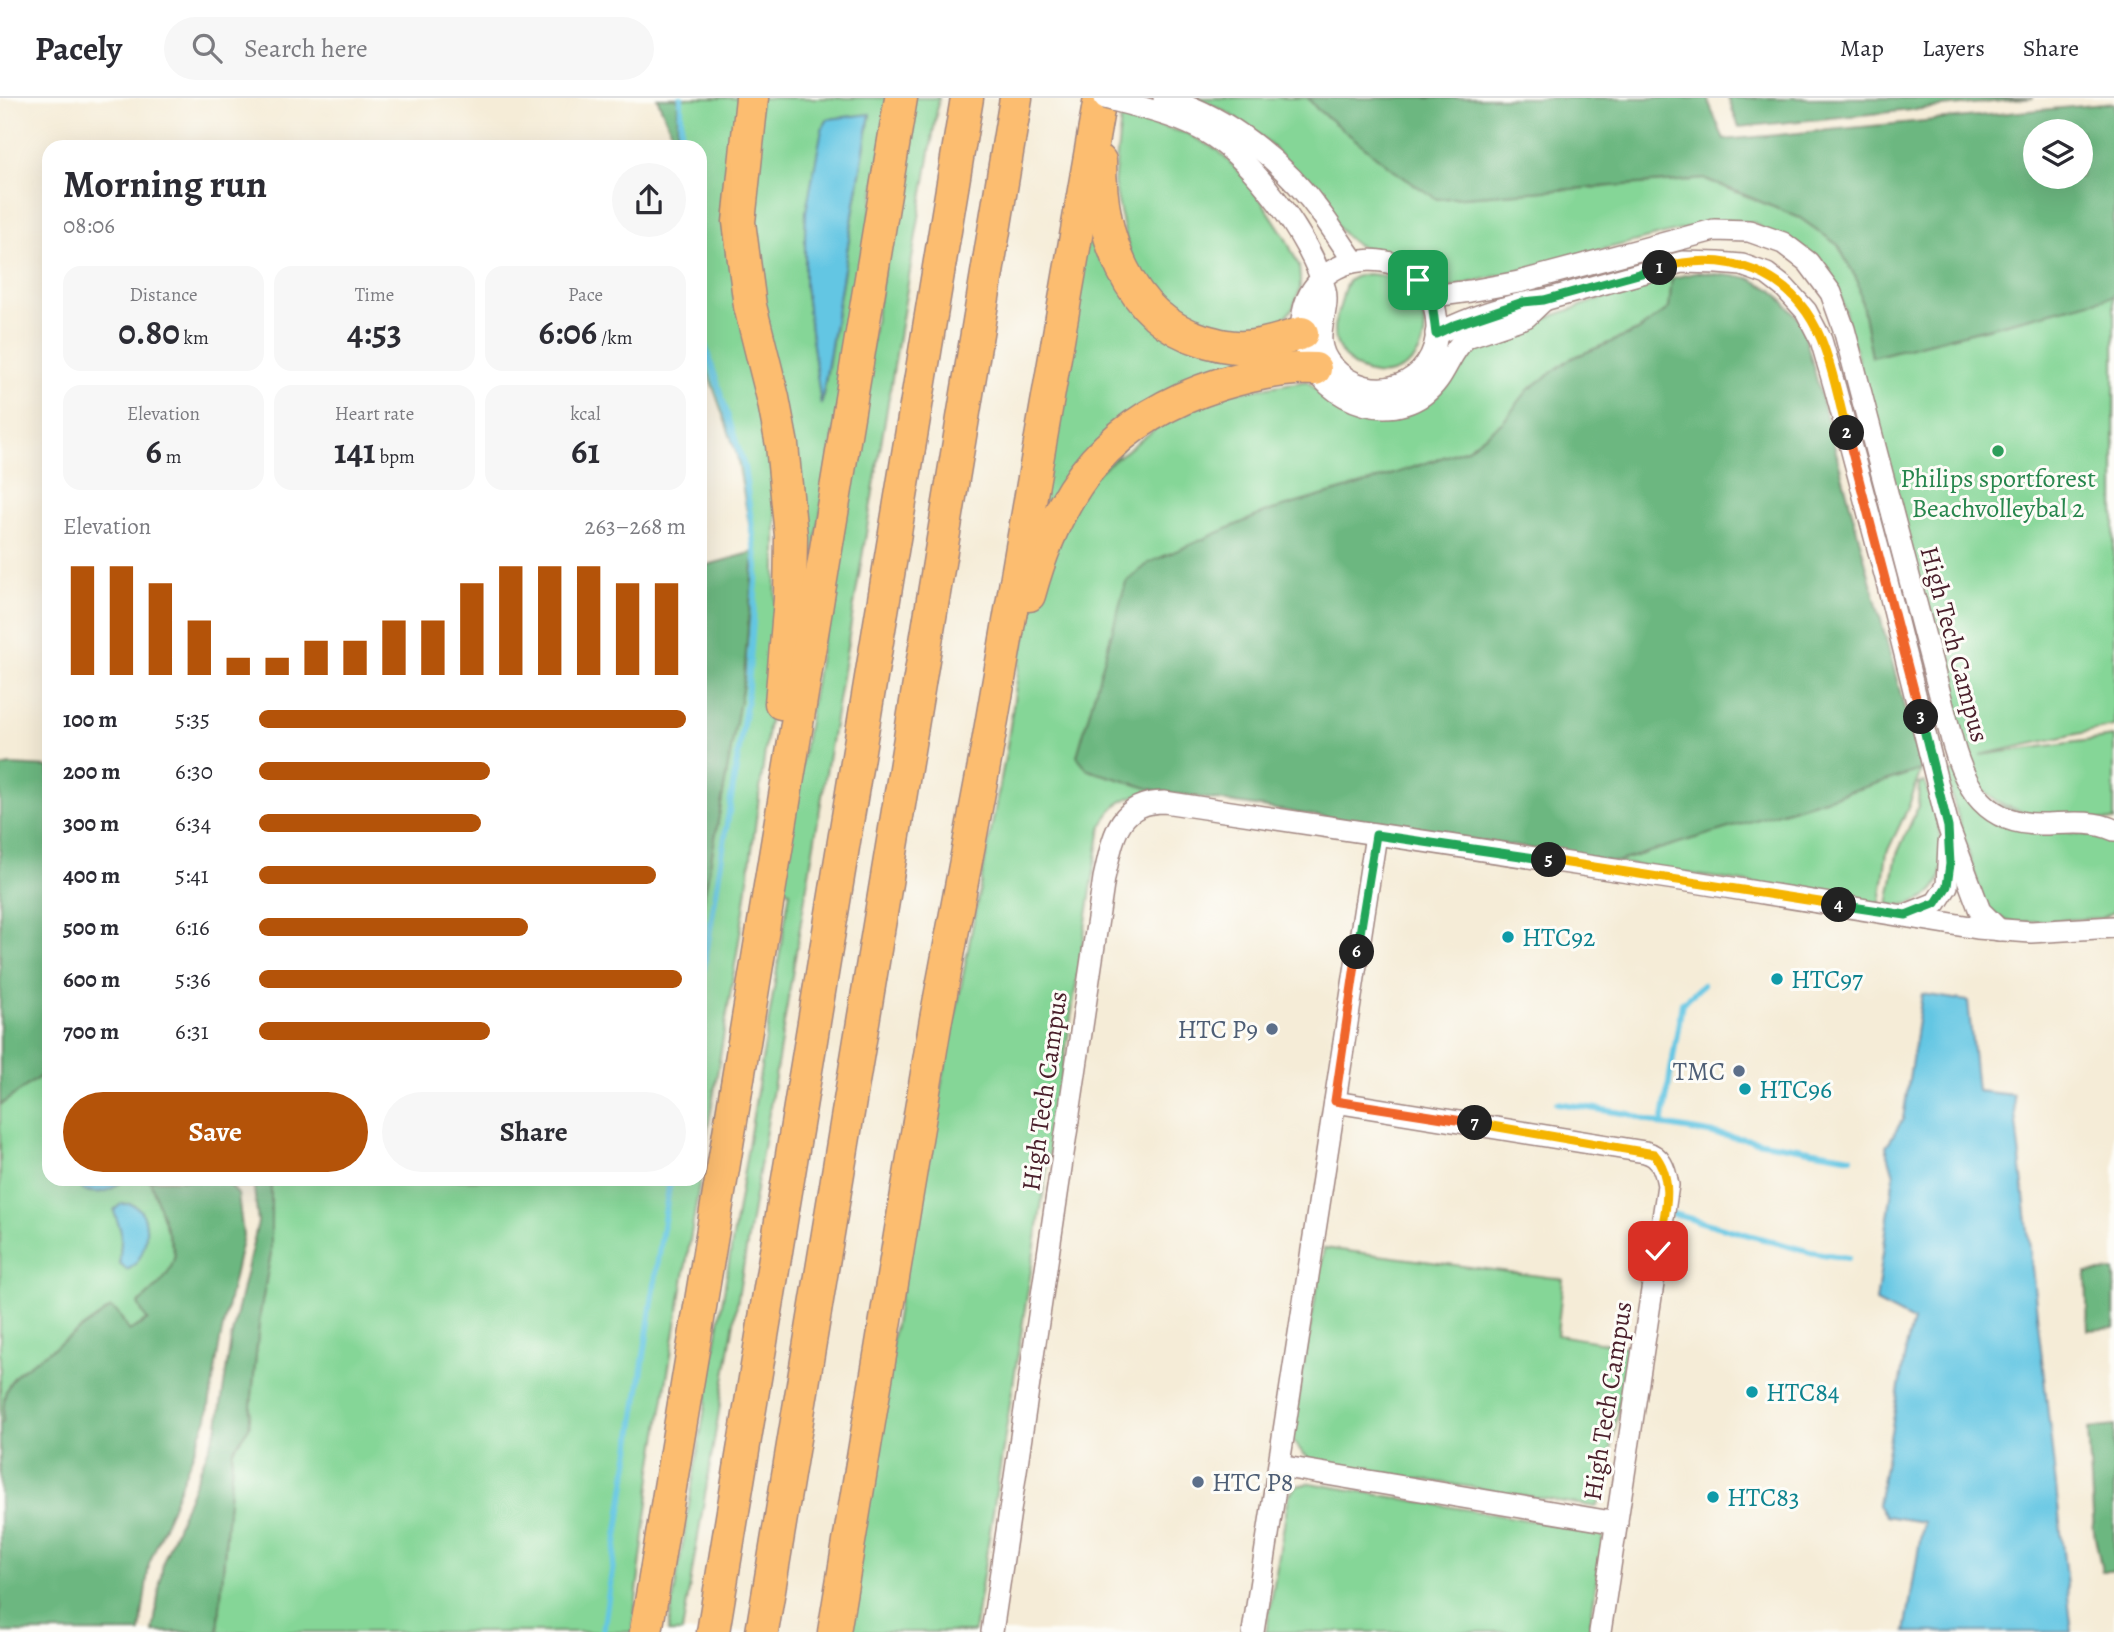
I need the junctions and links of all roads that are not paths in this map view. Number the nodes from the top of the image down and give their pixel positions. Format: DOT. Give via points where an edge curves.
graph roads {
  1 [pos="752,98"];
  2 [pos="901,98"];
  3 [pos="967,98"];
  4 [pos="1016,98"];
  5 [pos="1164,98"];
  6 [pos="1111,100"];
  7 [pos="1354,261"];
  8 [pos="1321,280"];
  9 [pos="1428,294"];
  10 [pos="1544,300"];
  11 [pos="1302,333"];
  12 [pos="1436,334"];
  13 [pos="1324,368"];
  14 [pos="985,760"];
  15 [pos="1948,827"];
  16 [pos="2114,830"];
  17 [pos="1376,835"];
  18 [pos="773,874"];
  19 [pos="1906,915"];
  20 [pos="2113,926"];
  21 [pos="1999,930"];
  22 [pos="1335,1101"];
  23 [pos="1279,1466"];
  24 [pos="1617,1523"];
  25 [pos="646,1632"];
  26 [pos="713,1632"];
  27 [pos="762,1632"];
  28 [pos="834,1632"];
  29 [pos="992,1632"];
  30 [pos="1253,1632"];
  31 [pos="1600,1632"];
  1 -- 18 [label="highway" via="740,222 750,306 782,445 791,536 789,612 776,739"];
  2 -- 18 [label="highway"];
  3 -- 26 [label="highway"];
  4 -- 27 [label="highway"];
  5 -- 7 [label="street" via="1216,120 1262,152 1323,215"];
  6 -- 8 [label="street" via="1190,123 1231,148 1294,227"];
  6 -- 11 [label="highway" via="1101,137 1105,218 1116,256 1142,300 1190,337 1227,346 1243,348"];
  6 -- 14 [label="highway"];
  7 -- 8 [label="street"];
  7 -- 9 [label="street" via="1375,259 1400,266"];
  8 -- 11 [label="street" via="1307,302"];
  8 -- 13 [label="street" via="1326,297 1321,321"];
  9 -- 12 [label="street"];
  9 -- 16 [label="street, High Tech Campus" via="1519,282 1714,230 1749,231 1783,243 1808,262 1830,293 1844,329 1967,784 1981,803 2006,819 2090,824"];
  10 -- 12 [label="street, High Tech Campus" via="1523,302"];
  10 -- 13 [label="street, High Tech Campus" via="1526,317 1467,337 1436,384 1410,402 1378,407 1345,398 1329,386"];
  10 -- 15 [label="street, High Tech Campus" via="1682,262 1742,264 1767,274 1807,311 1821,340 1842,413"];
  11 -- 13 [label="street" via="1308,358"];
  12 -- 13 [label="street" via="1422,369 1406,383 1391,388 1363,386"];
  13 -- 14 [label="highway" via="1262,373 1195,392 1122,432 1097,458 1048,536 1030,592 998,743"];
  14 -- 28 [label="highway" via="936,1019"];
  15 -- 19 [label="street" via="1947,886 1936,903"];
  15 -- 21 [label="street, High Tech Campus" via="1980,911"];
  17 -- 19 [label="street, High Tech Campus"];
  17 -- 22 [label="street"];
  17 -- 29 [label="street, High Tech Campus" via="1164,802 1140,805 1116,830 1104,878"];
  18 -- 25 [label="highway"];
  19 -- 21 [label="street, High Tech Campus"];
  20 -- 21 [label="street, High Tech Campus"];
  22 -- 23 [label="street"];
  22 -- 24 [label="street, High Tech Campus" via="1645,1152 1661,1163 1668,1185"];
  23 -- 24 [label="street, High Tech Campus"];
  23 -- 30 [label="street"];
  24 -- 31 [label="street, High Tech Campus"];
}
